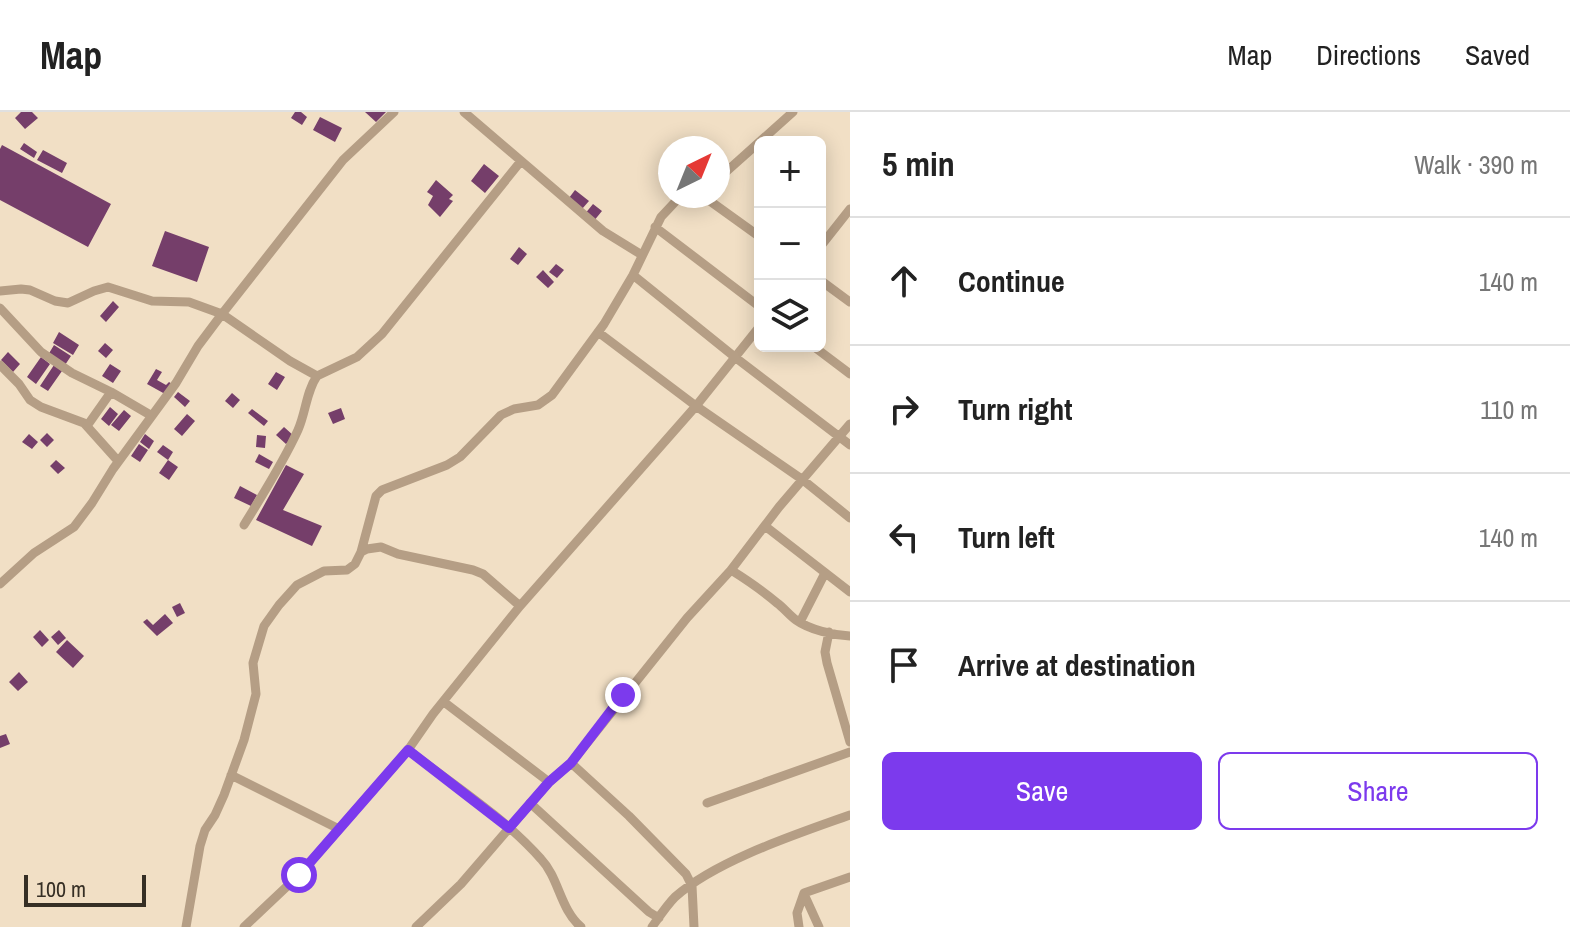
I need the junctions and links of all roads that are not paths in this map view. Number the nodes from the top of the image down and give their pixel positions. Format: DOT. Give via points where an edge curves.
graph roads {
  1 [pos="394,112"];
  2 [pos="464,112"];
  3 [pos="793,112"];
  4 [pos="521,161"];
  5 [pos="730,168"];
  6 [pos="669,208"];
  7 [pos="720,208"];
  8 [pos="850,209"];
  9 [pos="655,227"];
  10 [pos="754,233"];
  11 [pos="826,239"];
  12 [pos="642,255"];
  13 [pos="633,275"];
  14 [pos="826,284"];
  15 [pos="0,291"];
  16 [pos="754,302"];
  17 [pos="850,302"];
  18 [pos="0,308"];
  19 [pos="222,314"];
  20 [pos="598,332"];
  21 [pos="754,334"];
  22 [pos="821,352"];
  23 [pos="736,358"];
  24 [pos="0,365"];
  25 [pos="850,374"];
  26 [pos="317,376"];
  27 [pos="111,392"];
  28 [pos="696,406"];
  29 [pos="152,416"];
  30 [pos="850,424"];
  31 [pos="87,426"];
  32 [pos="840,437"];
  33 [pos="850,445"];
  34 [pos="118,461"];
  35 [pos="803,480"];
  36 [pos="850,518"];
  37 [pos="244,525"];
  38 [pos="765,526"];
  39 [pos="361,552"];
  40 [pos="731,570"];
  41 [pos="825,573"];
  42 [pos="0,584"];
  43 [pos="850,592"];
  44 [pos="520,606"];
  45 [pos="800,622"];
  46 [pos="829,632"];
  47 [pos="850,636"];
  48 [pos="444,702"];
  49 [pos="850,742"];
  50 [pos="408,750"];
  51 [pos="850,752"];
  52 [pos="571,763"];
  53 [pos="231,775"];
  54 [pos="549,782"];
  55 [pos="530,803"];
  56 [pos="707,803"];
  57 [pos="850,815"];
  58 [pos="509,828"];
  59 [pos="339,829"];
  60 [pos="850,877"];
  61 [pos="692,886"];
  62 [pos="804,893"];
  63 [pos="659,918"];
  64 [pos="186,927"];
  65 [pos="244,927"];
  66 [pos="416,927"];
  67 [pos="581,927"];
  68 [pos="652,927"];
  69 [pos="694,927"];
  70 [pos="799,927"];
  71 [pos="819,927"];
  1 -- 19 [label="street" via="343,160"];
  2 -- 4 [label="street"];
  3 -- 5 [label="street"];
  4 -- 12 [label="street" via="603,231"];
  4 -- 26 [label="street" via="382,334 357,357"];
  6 -- 9 [label="street"];
  7 -- 10 [label="street"];
  8 -- 11 [label="street"];
  9 -- 12 [label="street"];
  9 -- 16 [label="street"];
  12 -- 13 [label="street"];
  13 -- 20 [label="street"];
  13 -- 23 [label="street"];
  14 -- 17 [label="street"];
  15 -- 19 [label="street" via="30,290 68,303 108,287 152,301 189,302"];
  18 -- 27 [label="street" via="41,352"];
  19 -- 26 [label="street"];
  19 -- 29 [label="street"];
  20 -- 28 [label="street"];
  20 -- 39 [label="street" via="552,395 538,405 501,415 447,465 382,490"];
  21 -- 23 [label="street"];
  22 -- 25 [label="street"];
  23 -- 28 [label="street"];
  23 -- 32 [label="street"];
  24 -- 31 [label="street" via="30,400"];
  26 -- 37 [label="street" via="288,451"];
  27 -- 29 [label="street"];
  27 -- 31 [label="street"];
  28 -- 35 [label="street"];
  28 -- 44 [label="street"];
  29 -- 34 [label="street"];
  30 -- 32 [label="street"];
  31 -- 34 [label="street"];
  32 -- 33 [label="street"];
  32 -- 35 [label="street"];
  34 -- 42 [label="street" via="74,527"];
  35 -- 36 [label="street"];
  35 -- 38 [label="street"];
  38 -- 40 [label="street"];
  38 -- 41 [label="street"];
  39 -- 44 [label="street" via="381,547 473,570"];
  39 -- 53 [label="street" via="347,570 324,571 297,585 264,626 253,663 256,694"];
  40 -- 45 [label="street"];
  40 -- 52 [label="street"];
  41 -- 43 [label="street"];
  41 -- 45 [label="street"];
  44 -- 48 [label="street"];
  45 -- 46 [label="street"];
  46 -- 47 [label="street"];
  46 -- 49 [label="street" via="827,663"];
  48 -- 50 [label="street"];
  48 -- 54 [label="street"];
  50 -- 58 [label="street"];
  50 -- 59 [label="street"];
  51 -- 56 [label="street"];
  52 -- 54 [label="street"];
  52 -- 61 [label="street" via="629,816"];
  53 -- 59 [label="street"];
  53 -- 64 [label="street" via="200,846"];
  54 -- 55 [label="street"];
  55 -- 58 [label="street"];
  55 -- 63 [label="street"];
  57 -- 61 [label="street" via="747,854"];
  58 -- 66 [label="street"];
  58 -- 67 [label="street" via="544,861"];
  59 -- 65 [label="street"];
  60 -- 62 [label="street"];
  61 -- 63 [label="street"];
  61 -- 69 [label="street"];
  62 -- 70 [label="street" via="797,913"];
  62 -- 71 [label="street"];
  63 -- 68 [label="street"];
}
